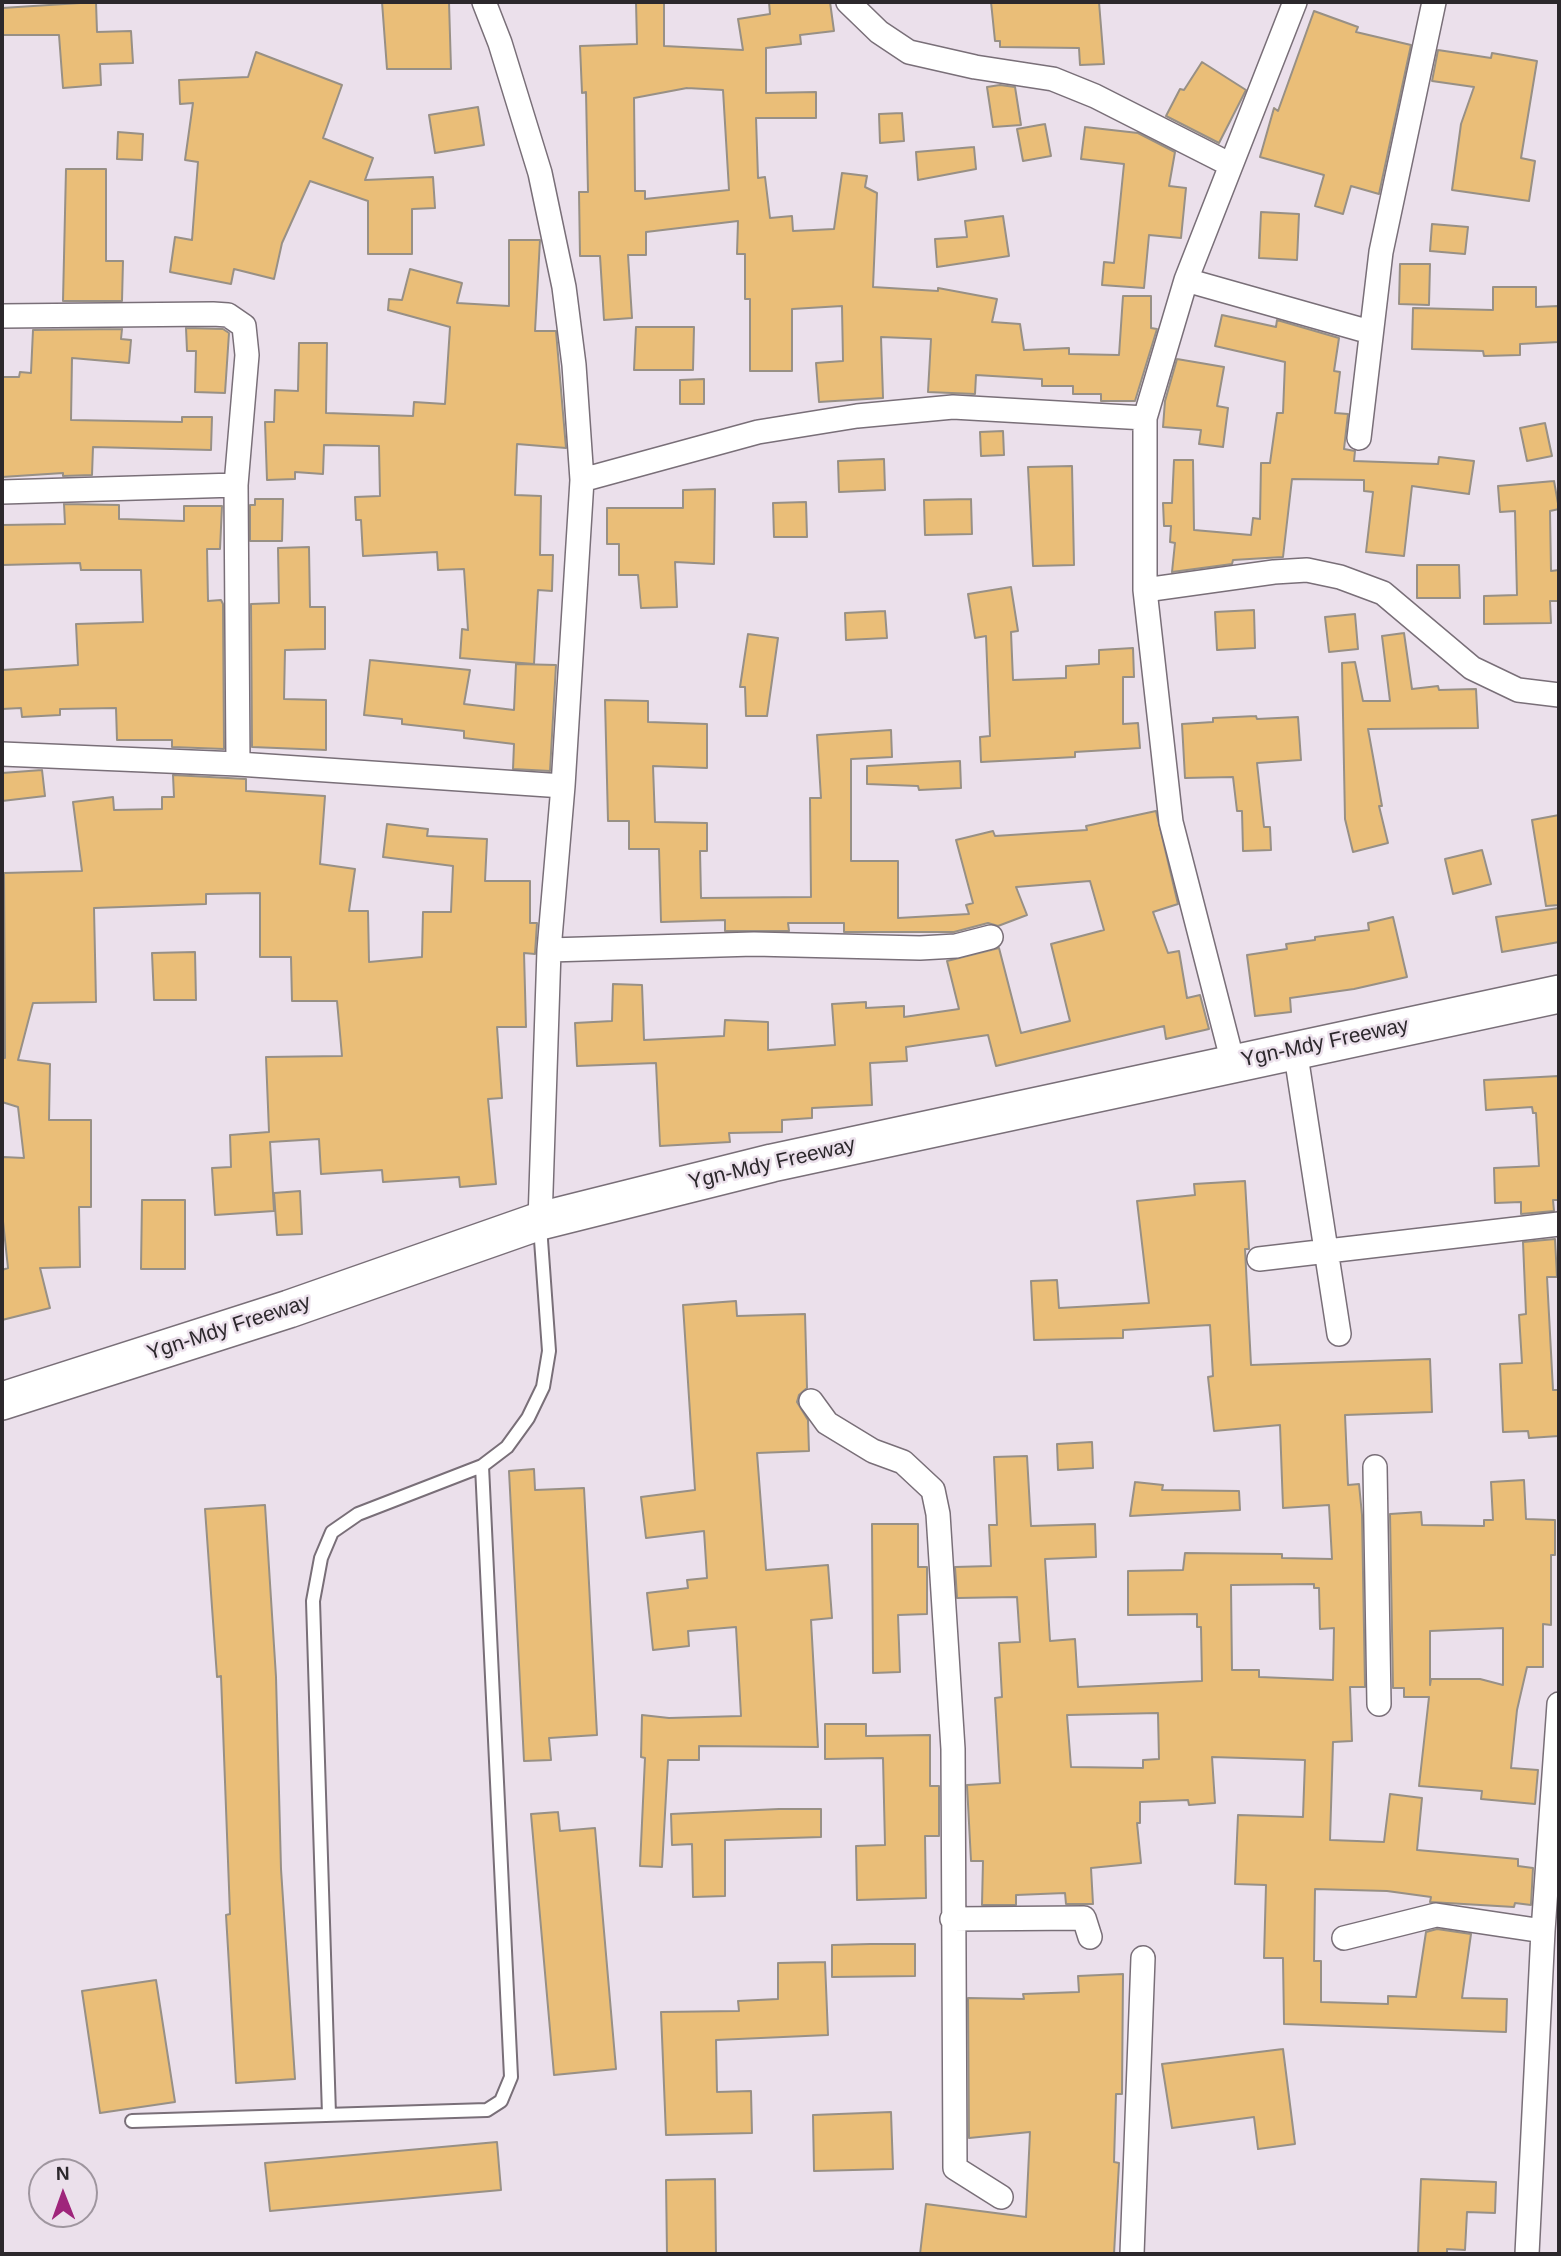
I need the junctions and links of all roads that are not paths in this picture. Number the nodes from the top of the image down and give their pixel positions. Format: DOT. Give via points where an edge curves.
graph roads {
  1 [pos="484,2"];
  2 [pos="848,2"];
  3 [pos="1295,2"];
  4 [pos="1434,2"];
  5 [pos="1231,165"];
  6 [pos="1186,280"];
  7 [pos="2,316"];
  8 [pos="1370,332"];
  9 [pos="1145,418"];
  10 [pos="1359,438"];
  11 [pos="582,480"];
  12 [pos="236,485"];
  13 [pos="2,492"];
  14 [pos="1145,590"];
  15 [pos="1559,695"];
  16 [pos="2,754"];
  17 [pos="238,764"];
  18 [pos="563,786"];
  19 [pos="991,937"];
  20 [pos="549,950"];
  21 [pos="1559,994"];
  22 [pos="1295,1049"];
  23 [pos="1233,1063"];
  24 [pos="540,1221"];
  25 [pos="1559,1224"];
  26 [pos="1327,1251"];
  27 [pos="1259,1259"];
  28 [pos="1339,1334"];
  29 [pos="2,1401"];
  30 [pos="811,1401"];
  31 [pos="482,1466"];
  32 [pos="1375,1467"];
  33 [pos="1379,1704"];
  34 [pos="1559,1704"];
  35 [pos="952,1919"];
  36 [pos="1543,1931"];
  37 [pos="1090,1937"];
  38 [pos="1344,1938"];
  39 [pos="1143,1958"];
  40 [pos="1549,2005"];
  41 [pos="329,2115"];
  42 [pos="132,2122"];
  43 [pos="1001,2197"];
  44 [pos="1132,2254"];
  45 [pos="1527,2254"];
  1 -- 11 [label="street" via="540,173 564,287 575,365"];
  2 -- 5 [label="street" via="878,32 909,52 1053,79"];
  3 -- 5 [label="street"];
  4 -- 8 [label="street" via="1381,252"];
  5 -- 6 [label="street"];
  6 -- 8 [label="street"];
  6 -- 9 [label="street"];
  7 -- 12 [label="street" via="213,314 237,319 244,326 247,355"];
  8 -- 10 [label="street"];
  9 -- 11 [label="street" via="953,407 858,416 758,432"];
  9 -- 14 [label="street"];
  11 -- 18 [label="street"];
  12 -- 13 [label="street"];
  12 -- 17 [label="street"];
  14 -- 15 [label="street" via="1274,572 1307,570 1340,577 1383,593 1472,668 1518,690"];
  14 -- 23 [label="street" via="1171,822"];
  16 -- 17 [label="street"];
  17 -- 18 [label="street"];
  18 -- 20 [label="street"];
  19 -- 20 [label="street" via="956,946 920,948 754,944"];
  20 -- 24 [label="street"];
  21 -- 22 [label="main road, Ygn-Mdy Freeway"];
  22 -- 23 [label="main road, Ygn-Mdy Freeway"];
  22 -- 26 [label="street"];
  23 -- 24 [label="main road, Ygn-Mdy Freeway" via="772,1163"];
  24 -- 29 [label="main road, Ygn-Mdy Freeway" via="289,1309"];
  24 -- 31 [label="lane" via="549,1351 543,1387 507,1447"];
  25 -- 26 [label="street"];
  26 -- 27 [label="street"];
  26 -- 28 [label="street"];
  30 -- 35 [label="street" via="827,1423 873,1451 904,1462 933,1490 953,1749"];
  31 -- 41 [label="lane" via="358,1514 332,1532 321,1558 313,1601"];
  31 -- 41 [label="lane" via="510,2077 501,2101 487,2110"];
  32 -- 33 [label="street"];
  34 -- 36 [label="street"];
  35 -- 37 [label="street" via="1084,1918"];
  35 -- 43 [label="street" via="955,2168"];
  36 -- 38 [label="street" via="1436,1915"];
  36 -- 40 [label="street"];
  39 -- 44 [label="street"];
  40 -- 45 [label="street"];
  41 -- 42 [label="lane"];
}
